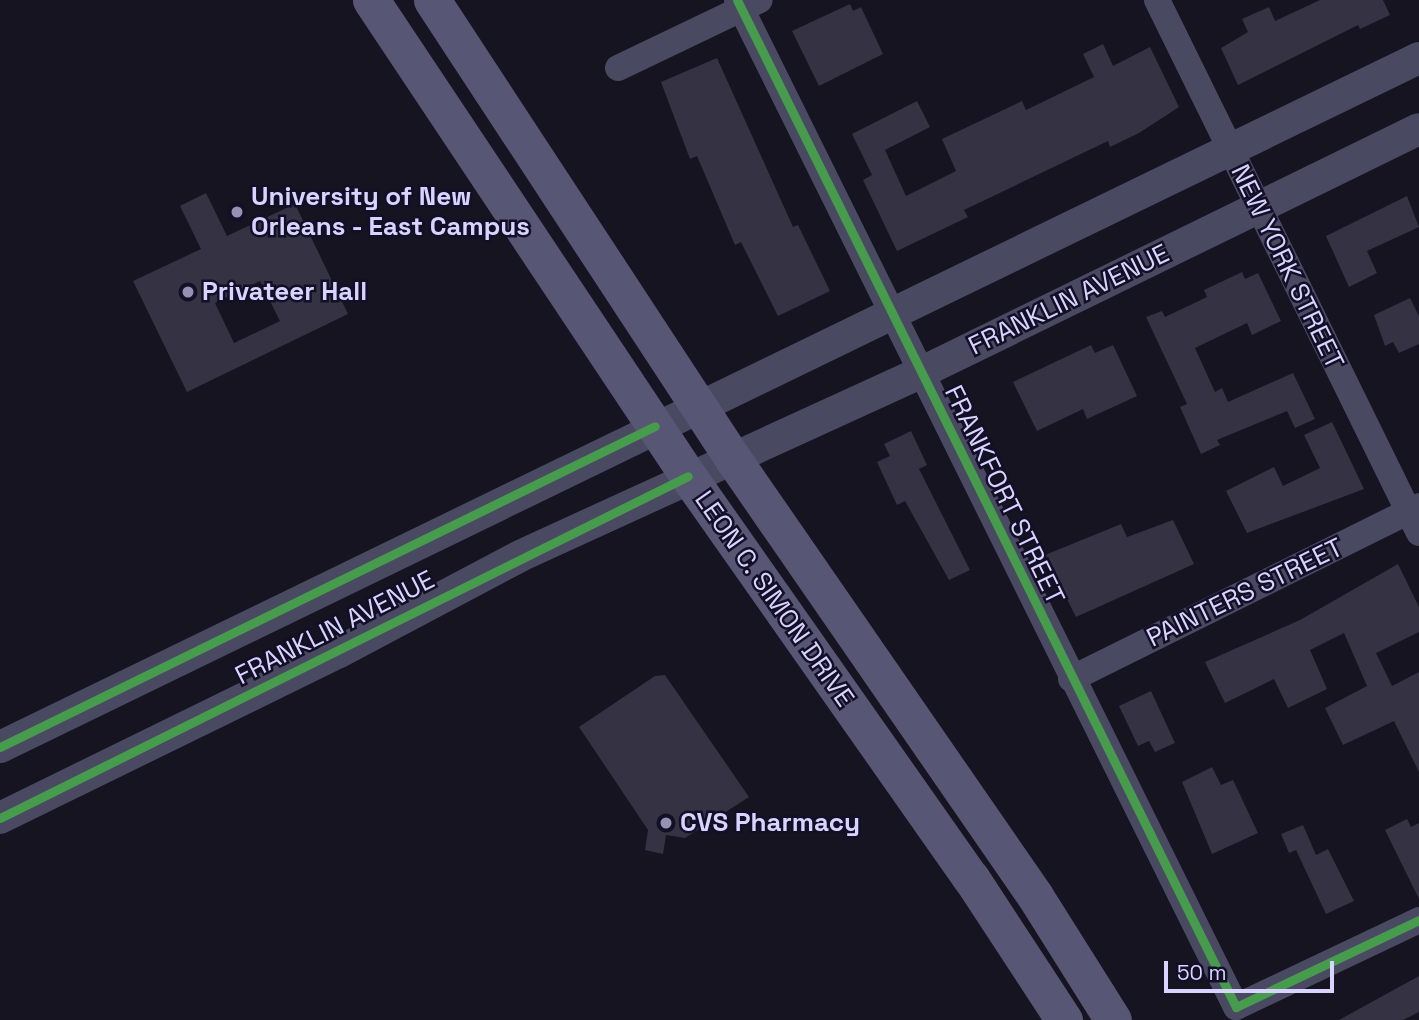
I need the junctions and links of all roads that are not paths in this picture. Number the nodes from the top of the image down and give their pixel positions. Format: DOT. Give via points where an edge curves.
graph roads {
  1 [pos="372,0"];
  2 [pos="432,0"];
  3 [pos="1157,0"];
  4 [pos="746,3"];
  5 [pos="1419,58"];
  6 [pos="618,68"];
  7 [pos="1419,129"];
  8 [pos="1230,150"];
  9 [pos="1258,208"];
  10 [pos="892,315"];
  11 [pos="920,373"];
  12 [pos="699,406"];
  13 [pos="655,426"];
  14 [pos="733,459"];
  15 [pos="688,476"];
  16 [pos="1416,517"];
  17 [pos="1071,679"];
  18 [pos="0,747"];
  19 [pos="941,760"];
  20 [pos="0,818"];
  21 [pos="941,835"];
  22 [pos="1419,920"];
  23 [pos="1060,936"];
  24 [pos="1064,1020"];
  25 [pos="1113,1020"];
  1 -- 13 [label="main road, LEON C. SIMON DRIVE"];
  2 -- 12 [label="main road, LEON C. SIMON DRIVE"];
  3 -- 8 [label="street, NEW YORK STREET"];
  4 -- 6 [label="street"];
  4 -- 10 [label="street, FRANKFORT STREET"];
  5 -- 8 [label="street, FRANKLIN AVENUE"];
  7 -- 9 [label="street, FRANKLIN AVENUE"];
  8 -- 9 [label="street, NEW YORK STREET"];
  8 -- 10 [label="street, FRANKLIN AVENUE"];
  9 -- 11 [label="street, FRANKLIN AVENUE"];
  9 -- 16 [label="street, NEW YORK STREET"];
  10 -- 11 [label="street, FRANKFORT STREET"];
  10 -- 12 [label="street, FRANKLIN AVENUE"];
  11 -- 14 [label="street, FRANKLIN AVENUE"];
  11 -- 17 [label="street, FRANKFORT STREET"];
  12 -- 13 [label="street, FRANKLIN AVENUE"];
  12 -- 14 [label="main road, LEON C. SIMON DRIVE"];
  13 -- 15 [label="main road, LEON C. SIMON DRIVE"];
  13 -- 18 [label="street, FRANKLIN AVENUE"];
  14 -- 15 [label="street, FRANKLIN AVENUE"];
  14 -- 19 [label="main road, LEON C. SIMON DRIVE"];
  15 -- 20 [label="street, FRANKLIN AVENUE"];
  15 -- 21 [label="main road, LEON C. SIMON DRIVE"];
  16 -- 17 [label="street, PAINTERS STREET"];
  17 -- 22 [label="street, FRANKFORT STREET" via="1236,1007"];
  19 -- 21 [label="main road"];
  19 -- 23 [label="main road, LEON C. SIMON DRIVE"];
  21 -- 23 [label="main road" via="961,837"];
  21 -- 24 [label="main road, LEON C. SIMON DRIVE"];
  23 -- 25 [label="main road, LEON C. SIMON DRIVE"];
}
